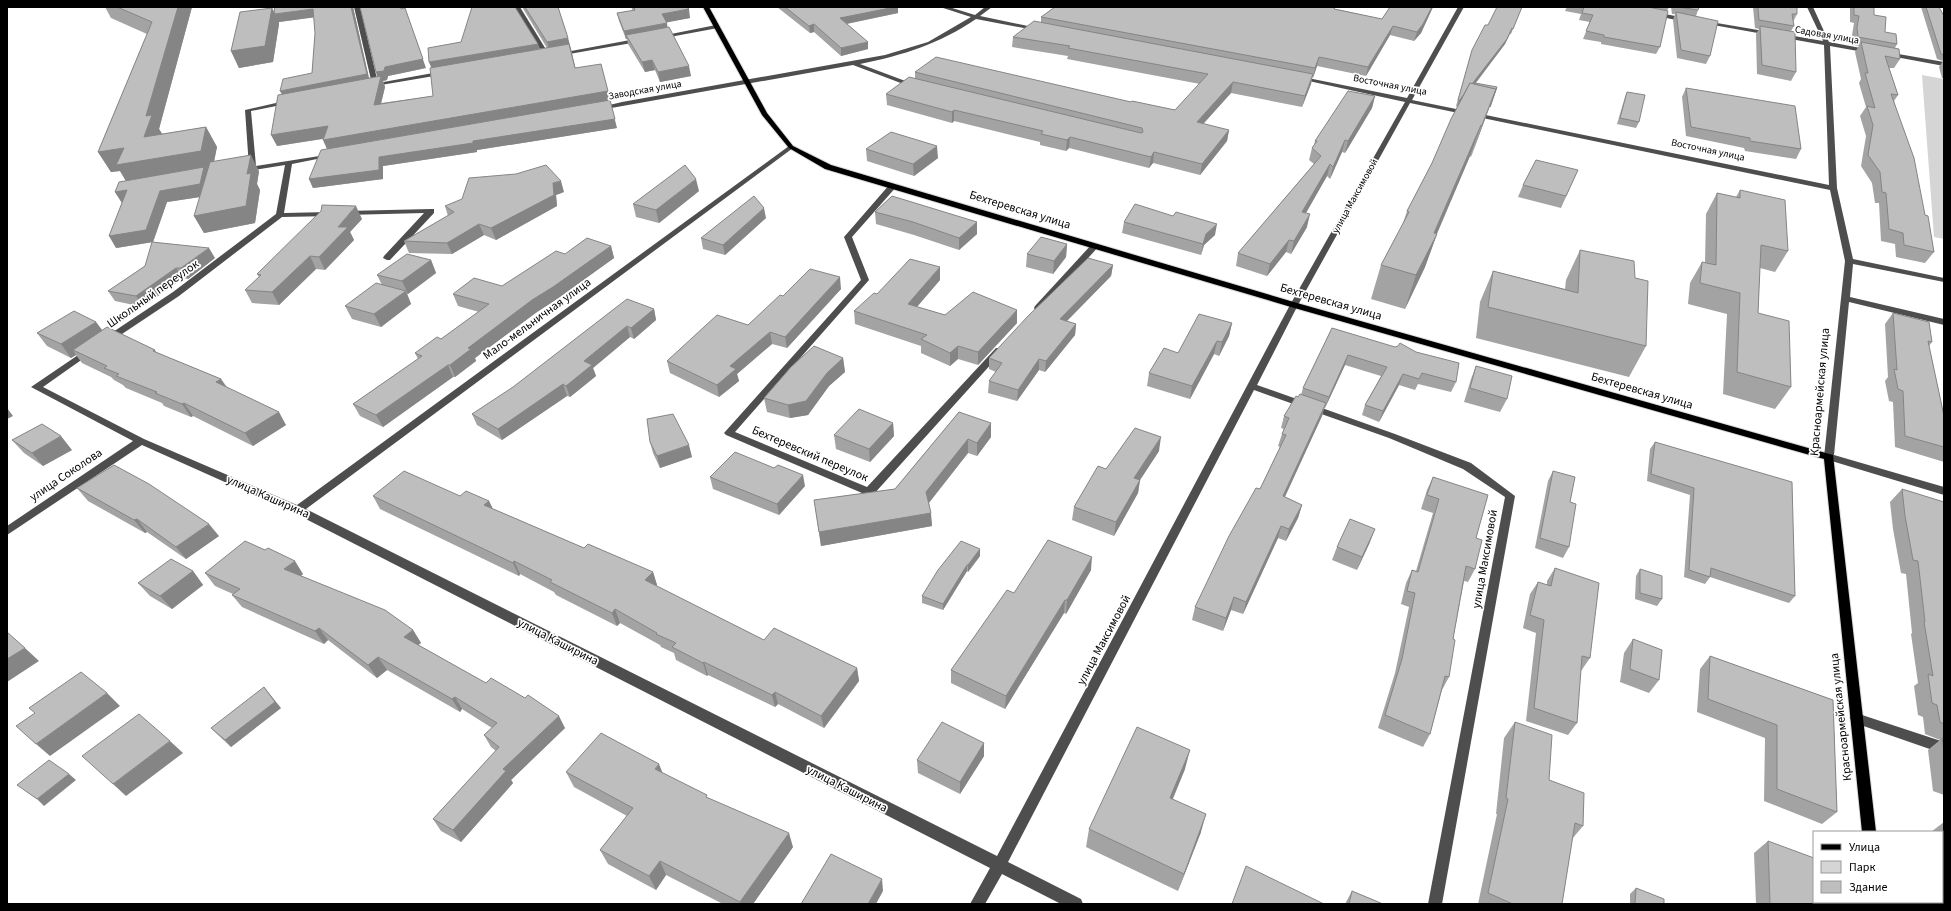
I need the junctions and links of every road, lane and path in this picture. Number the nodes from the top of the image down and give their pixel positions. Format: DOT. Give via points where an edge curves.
graph roads {
  1 [pos="357,7"];
  2 [pos="517,7"];
  3 [pos="706,7"];
  4 [pos="943,7"];
  5 [pos="989,7"];
  6 [pos="1461,7"];
  7 [pos="1810,7"];
  8 [pos="1643,12"];
  9 [pos="976,17"];
  10 [pos="1689,20"];
  11 [pos="1697,22"];
  12 [pos="716,27"];
  13 [pos="1047,30"];
  14 [pos="655,37"];
  15 [pos="647,39"];
  16 [pos="1827,44"];
  17 [pos="1874,52"];
  18 [pos="1882,53"];
  19 [pos="547,56"];
  20 [pos="539,57"];
  21 [pos="852,63"];
  22 [pos="1944,64"];
  23 [pos="453,72"];
  24 [pos="1287,76"];
  25 [pos="746,82"];
  26 [pos="375,85"];
  27 [pos="360,88"];
  28 [pos="925,89"];
  29 [pos="1410,100"];
  30 [pos="293,101"];
  31 [pos="591,109"];
  32 [pos="791,147"];
  33 [pos="336,154"];
  34 [pos="289,162"];
  35 [pos="253,168"];
  36 [pos="237,171"];
  37 [pos="893,186"];
  38 [pos="1833,188"];
  39 [pos="280,215"];
  40 [pos="1095,246"];
  41 [pos="387,258"];
  42 [pos="1849,261"];
  43 [pos="1944,280"];
  44 [pos="1844,298"];
  45 [pos="1294,305"];
  46 [pos="1030,316"];
  47 [pos="1944,322"];
  48 [pos="1003,345"];
  49 [pos="1251,386"];
  50 [pos="36,387"];
  51 [pos="141,440"];
  52 [pos="1829,457"];
  53 [pos="1944,491"];
  54 [pos="298,510"];
  55 [pos="7,531"];
  56 [pos="1856,718"];
  57 [pos="1944,748"];
  58 [pos="1869,831"];
  59 [pos="999,866"];
  60 [pos="977,904"];
  61 [pos="1076,904"];
  62 [pos="1435,904"];
  1 -- 26 [label="street"];
  2 -- 19 [label="street"];
  3 -- 12 [label="main road, Бехтеревская улица"];
  4 -- 9 [label="street"];
  5 -- 9 [label="street"];
  6 -- 29 [label="street, улица Максимовой"];
  7 -- 16 [label="street, Красноармейская улица"];
  8 -- 10 [label="street"];
  9 -- 13 [label="street"];
  9 -- 21 [label="street" via="922,46"];
  11 -- 16 [label="street, Садовая улица"];
  12 -- 14 [label="street"];
  12 -- 25 [label="main road, Бехтеревская улица"];
  15 -- 19 [label="street"];
  16 -- 17 [label="street, Садовая улица"];
  16 -- 38 [label="street, Красноармейская улица"];
  18 -- 22 [label="street"];
  19 -- 20 [label="street"];
  21 -- 25 [label="street, Заводская улица"];
  21 -- 28 [label="street"];
  23 -- 26 [label="street"];
  24 -- 29 [label="street, Восточная улица"];
  25 -- 31 [label="street, Заводская улица"];
  25 -- 32 [label="main road, Бехтеревская улица" via="764,114"];
  26 -- 27 [label="street"];
  29 -- 38 [label="street, Восточная улица"];
  29 -- 45 [label="street, улица Максимовой"];
  30 -- 35 [label="street" via="248,110"];
  32 -- 37 [label="main road, Бехтеревская улица" via="828,167"];
  32 -- 54 [label="street, Мало-мельничная улица"];
  33 -- 34 [label="street"];
  34 -- 35 [label="street"];
  34 -- 39 [label="street"];
  35 -- 36 [label="street"];
  37 -- 40 [label="main road, Бехтеревская улица"];
  37 -- 48 [label="street, Бехтеревский переулок" via="848,237 865,280 729,433 869,492"];
  38 -- 42 [label="street, Красноармейская улица"];
  39 -- 41 [label="street" via="431,211"];
  39 -- 50 [label="street, Школьный переулок" via="176,294"];
  40 -- 45 [label="main road, Бехтеревская улица"];
  40 -- 46 [label="street"];
  42 -- 43 [label="street"];
  42 -- 44 [label="street, Красноармейская улица"];
  44 -- 47 [label="street"];
  44 -- 52 [label="street, Красноармейская улица"];
  45 -- 49 [label="street, улица Максимовой"];
  45 -- 52 [label="main road, Бехтеревская улица"];
  49 -- 59 [label="street, улица Максимовой"];
  49 -- 62 [label="street, улица Максимовой" via="1392,436 1467,466 1510,496"];
  50 -- 51 [label="street, улица Каширина"];
  51 -- 54 [label="street, улица Каширина"];
  51 -- 55 [label="street, улица Соколова"];
  52 -- 53 [label="street, Бехтеревская улица"];
  52 -- 56 [label="main road, Красноармейская улица"];
  54 -- 59 [label="street, улица Каширина"];
  56 -- 57 [label="street"];
  56 -- 58 [label="main road, Красноармейская улица"];
  59 -- 60 [label="street, улица Максимовой"];
  59 -- 61 [label="street, улица Каширина"];
}
